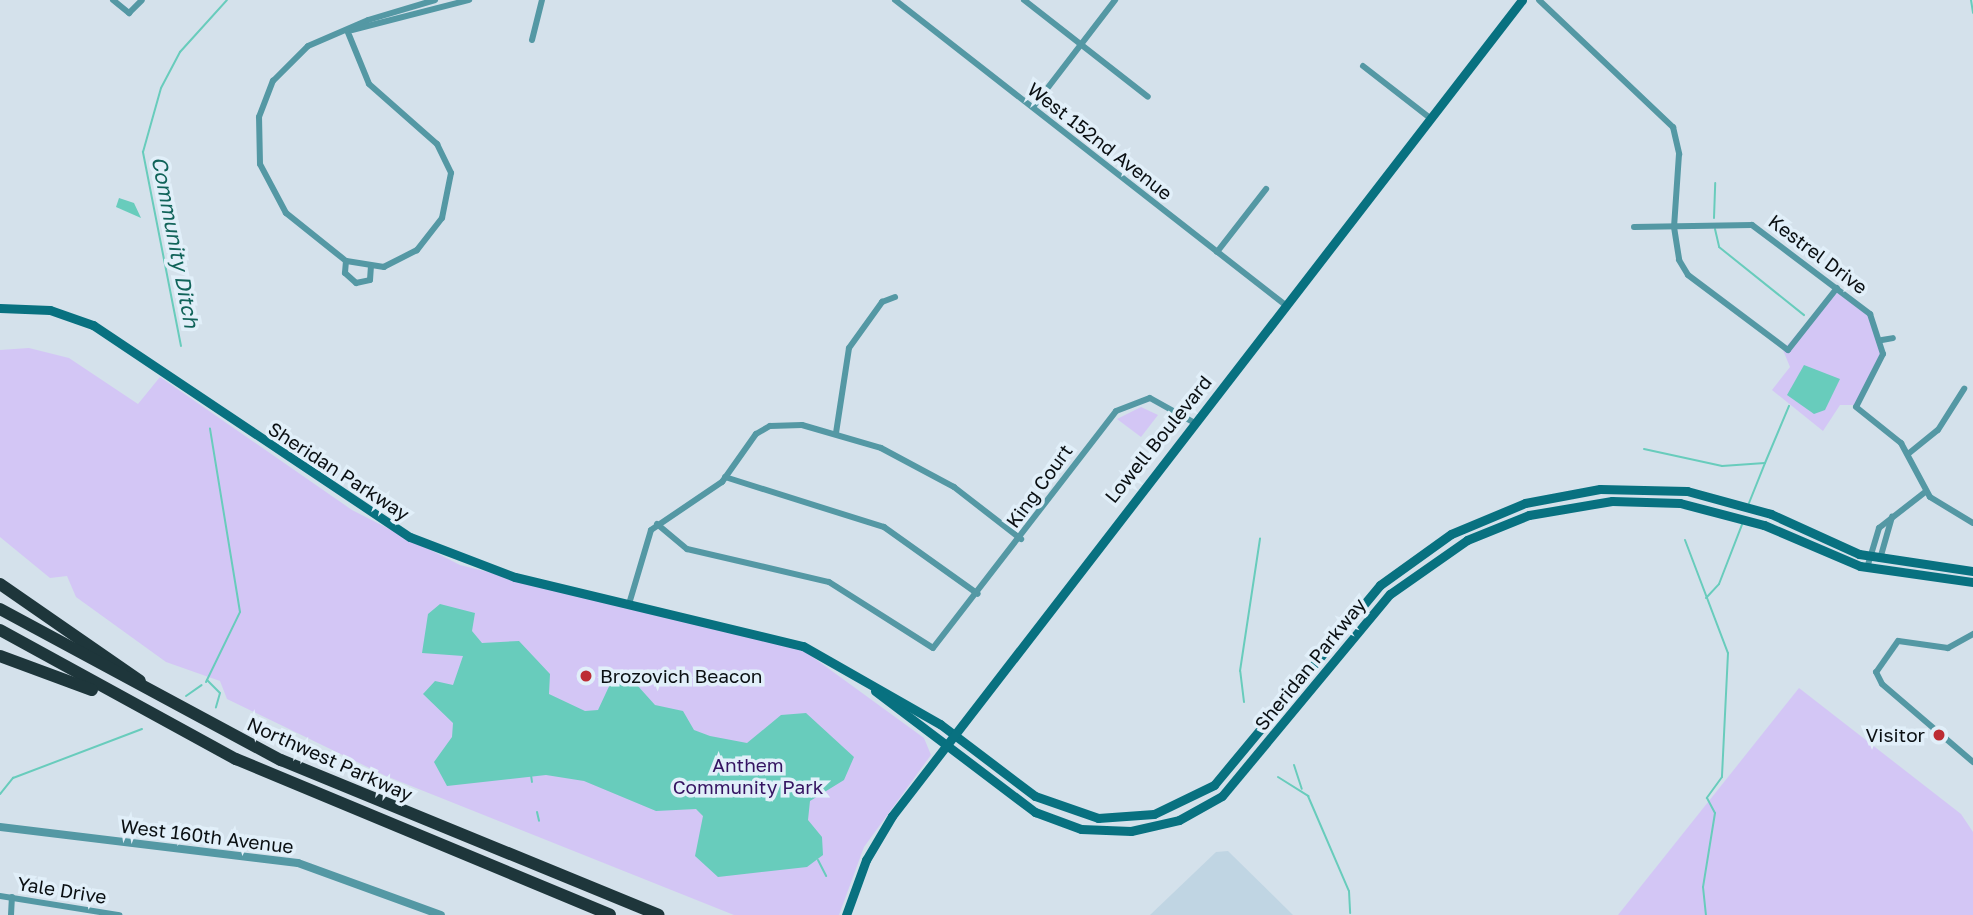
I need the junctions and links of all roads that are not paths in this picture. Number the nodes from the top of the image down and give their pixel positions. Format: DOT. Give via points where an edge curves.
graph roads {
  1 [pos="113,0"];
  2 [pos="142,0"];
  3 [pos="435,0"];
  4 [pos="469,0"];
  5 [pos="542,0"];
  6 [pos="895,0"];
  7 [pos="1024,0"];
  8 [pos="1115,0"];
  9 [pos="1522,0"];
  10 [pos="1539,0"];
  11 [pos="461,1"];
  12 [pos="407,8"];
  13 [pos="410,17"];
  14 [pos="347,30"];
  15 [pos="532,40"];
  16 [pos="1081,44"];
  17 [pos="1363,66"];
  18 [pos="1148,97"];
  19 [pos="1033,107"];
  20 [pos="1430,118"];
  21 [pos="1266,189"];
  22 [pos="1634,227"];
  23 [pos="1674,227"];
  24 [pos="1217,252"];
  25 [pos="346,261"];
  26 [pos="371,267"];
  27 [pos="1837,288"];
  28 [pos="895,297"];
  29 [pos="1286,306"];
  30 [pos="0,308"];
  31 [pos="1893,338"];
  32 [pos="1882,340"];
  33 [pos="1964,389"];
  34 [pos="1193,422"];
  35 [pos="836,433"];
  36 [pos="1908,454"];
  37 [pos="725,477"];
  38 [pos="1925,492"];
  39 [pos="1973,523"];
  40 [pos="657,524"];
  41 [pos="1021,539"];
  42 [pos="1875,558"];
  43 [pos="1867,568"];
  44 [pos="1878,570"];
  45 [pos="1973,571"];
  46 [pos="1973,582"];
  47 [pos="0,584"];
  48 [pos="978,594"];
  49 [pos="629,604"];
  50 [pos="0,609"];
  51 [pos="0,630"];
  52 [pos="1973,634"];
  53 [pos="0,656"];
  54 [pos="843,667"];
  55 [pos="146,713"];
  56 [pos="205,723"];
  57 [pos="954,735"];
  58 [pos="947,746"];
  59 [pos="1973,762"];
  60 [pos="1,828"];
  61 [pos="0,896"];
  62 [pos="12,897"];
  63 [pos="83,912"];
  64 [pos="10,915"];
  65 [pos="119,915"];
  66 [pos="441,915"];
  67 [pos="610,915"];
  68 [pos="658,915"];
  69 [pos="846,915"];
  1 -- 2 [label="street" via="129,13"];
  3 -- 12 [label="street"];
  4 -- 11 [label="street"];
  5 -- 15 [label="street"];
  6 -- 19 [label="street, West 152nd Avenue"];
  7 -- 16 [label="street"];
  8 -- 16 [label="street"];
  9 -- 20 [label="main road, Lowell Boulevard"];
  10 -- 23 [label="street" via="1673,127 1679,153"];
  11 -- 13 [label="street"];
  12 -- 13 [label="street"];
  12 -- 14 [label="street"];
  13 -- 14 [label="street"];
  14 -- 25 [label="street" via="308,46 281,70 262,106 257,141 264,175 279,204"];
  14 -- 26 [label="street" via="369,84 437,144 451,173 446,209 422,244 401,261"];
  16 -- 18 [label="street"];
  16 -- 19 [label="street"];
  17 -- 20 [label="street"];
  19 -- 24 [label="street, West 152nd Avenue"];
  20 -- 29 [label="main road, Lowell Boulevard"];
  21 -- 24 [label="street"];
  22 -- 23 [label="street, Kestrel Drive"];
  23 -- 27 [label="street, Kestrel Drive" via="1752,225"];
  23 -- 27 [label="street" via="1678,260 1688,275 1788,351"];
  24 -- 29 [label="street, West 152nd Avenue"];
  25 -- 26 [label="street"];
  25 -- 26 [label="street" via="345,273 356,283 370,280"];
  27 -- 32 [label="street, Kestrel Drive" via="1870,314"];
  28 -- 35 [label="street" via="882,302 849,348"];
  29 -- 34 [label="main road, Lowell Boulevard"];
  30 -- 49 [label="main road, Sheridan Parkway" via="50,310 93,325 410,537 515,578"];
  31 -- 32 [label="street"];
  32 -- 36 [label="street" via="1878,371 1854,402"];
  33 -- 36 [label="street" via="1938,430"];
  34 -- 41 [label="street, King Court" via="1164,402 1128,402 1108,419"];
  34 -- 57 [label="main road, Lowell Boulevard"];
  35 -- 37 [label="street" via="802,425 770,426 756,434"];
  35 -- 41 [label="street" via="921,467"];
  36 -- 38 [label="street"];
  37 -- 40 [label="street"];
  37 -- 48 [label="street" via="884,527"];
  38 -- 39 [label="street"];
  38 -- 42 [label="street" via="1892,517"];
  40 -- 48 [label="street, King Court" via="687,550 829,582 933,648"];
  40 -- 49 [label="street" via="644,540"];
  41 -- 48 [label="street, King Court"];
  42 -- 43 [label="street"];
  42 -- 44 [label="street"];
  42 -- 45 [label="main road, Sheridan Parkway"];
  42 -- 57 [label="main road, Sheridan Parkway" via="1718,497 1648,487 1590,489 1516,506 1451,534 1360,605 1228,773 1164,812 1107,819 1060,808"];
  43 -- 44 [label="main road, Sheridan Parkway"];
  43 -- 58 [label="main road, Sheridan Parkway" via="1765,525 1718,511 1650,501 1589,503 1529,515 1459,545 1373,611 1237,783 1202,809 1159,827 1112,832 1054,820"];
  44 -- 46 [label="main road, Sheridan Parkway"];
  47 -- 56 [label="highway"];
  49 -- 54 [label="main road, Sheridan Parkway" via="789,641"];
  50 -- 56 [label="highway, Northwest Parkway"];
  51 -- 55 [label="highway, Northwest Parkway"];
  52 -- 59 [label="street" via="1948,648 1898,642 1876,672 1882,684"];
  53 -- 55 [label="highway"];
  54 -- 57 [label="main road, Sheridan Parkway"];
  54 -- 58 [label="main road, Sheridan Parkway"];
  55 -- 67 [label="highway, Northwest Parkway" via="341,806"];
  56 -- 68 [label="highway, Northwest Parkway" via="370,799"];
  57 -- 58 [label="main road, Lowell Boulevard"];
  58 -- 69 [label="main road, Lowell Boulevard" via="878,836"];
  60 -- 66 [label="street, West 160th Avenue" via="298,863"];
  61 -- 62 [label="street, Yale Drive"];
  62 -- 63 [label="street, Yale Drive"];
  62 -- 64 [label="street"];
  63 -- 65 [label="street, Yale Drive"];
}
